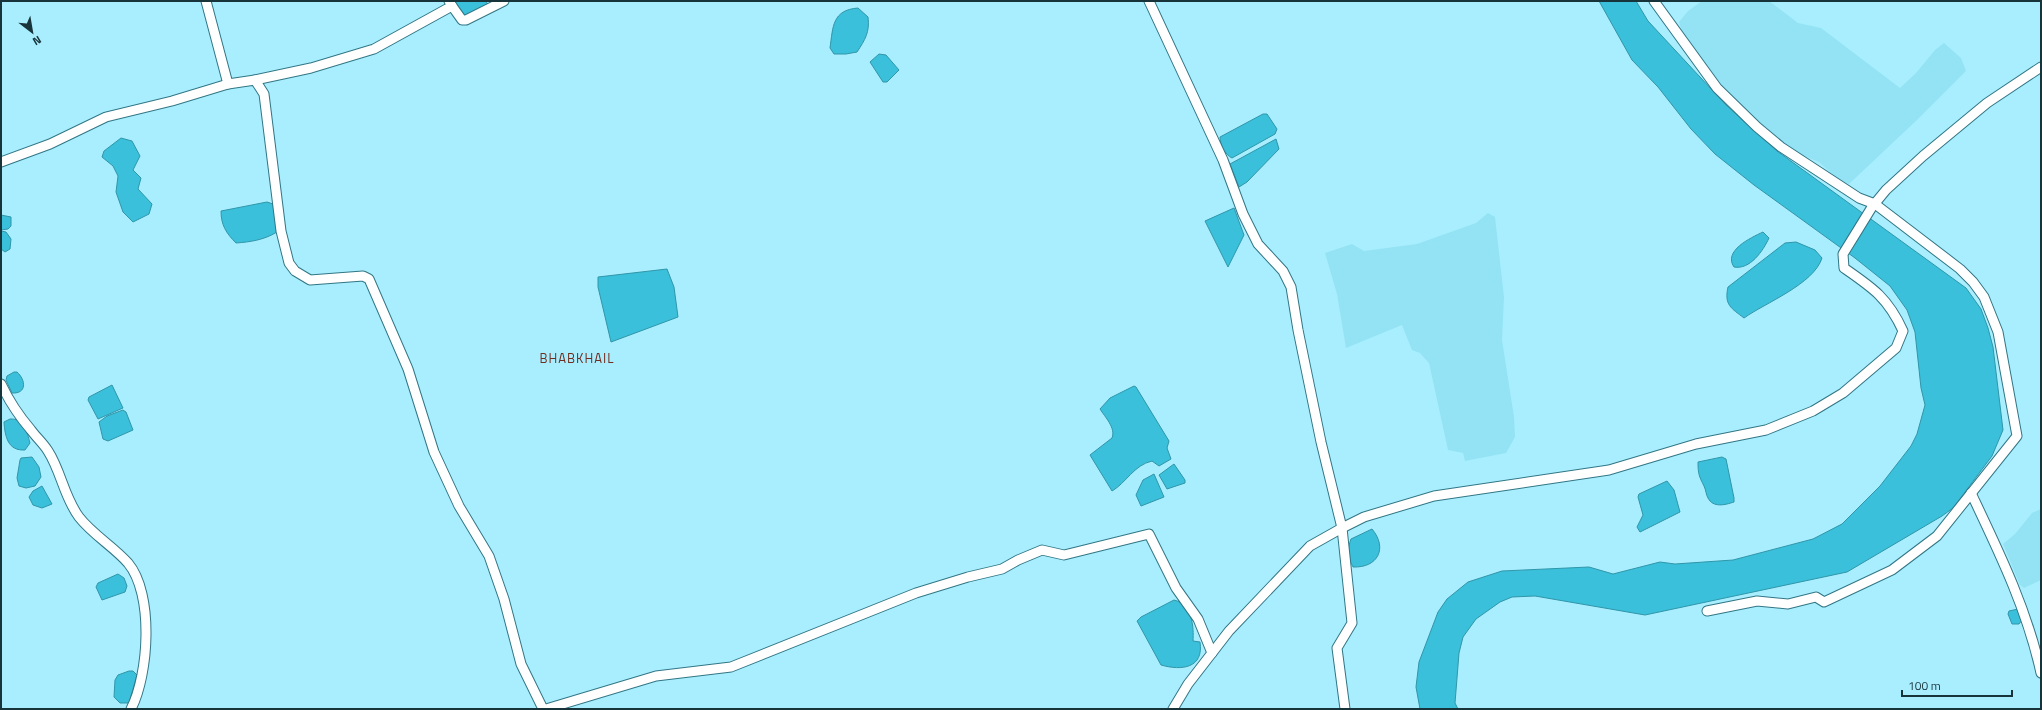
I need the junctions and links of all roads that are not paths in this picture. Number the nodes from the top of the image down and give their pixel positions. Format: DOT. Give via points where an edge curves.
graph roads {
  1 [pos="206,1"];
  2 [pos="504,1"];
  3 [pos="1149,1"];
  4 [pos="1654,1"];
  5 [pos="450,4"];
  6 [pos="2041,67"];
  7 [pos="255,80"];
  8 [pos="228,84"];
  9 [pos="1,162"];
  10 [pos="1873,206"];
  11 [pos="1,384"];
  12 [pos="1971,493"];
  13 [pos="1342,528"];
  14 [pos="1707,611"];
  15 [pos="1212,653"];
  16 [pos="2041,673"];
  17 [pos="131,709"];
  18 [pos="542,709"];
  19 [pos="546,709"];
  20 [pos="1173,709"];
  21 [pos="1345,709"];
  1 -- 8 [label="street"];
  2 -- 5 [label="street" via="466,20 462,20"];
  3 -- 13 [label="street" via="1223,160 1242,214 1258,244 1283,270 1291,288 1321,442"];
  4 -- 10 [label="street" via="1717,88 1757,127 1787,151"];
  5 -- 7 [label="street" via="374,49 311,68"];
  6 -- 10 [label="street" via="1987,104 1923,156 1886,190"];
  7 -- 8 [label="street"];
  7 -- 18 [label="street" via="264,94 281,231 289,263 295,271 310,280 363,276 369,279 408,369 434,452 459,506 489,556 504,599 521,664"];
  8 -- 9 [label="street" via="106,117 50,144"];
  10 -- 12 [label="street" via="1960,269 1974,282 1992,314 2008,378 2017,436"];
  10 -- 13 [label="street" via="1844,254 1844,268 1883,297 1895,313 1903,331 1896,348 1843,393 1813,411 1766,430 1696,444 1609,470 1434,496 1364,517"];
  11 -- 17 [label="street" via="14,408 49,452 66,494 79,517 127,562 134,572 143,595 147,627 142,676"];
  12 -- 14 [label="street" via="1937,536 1917,552 1892,570 1824,602 1816,597 1788,604 1757,601"];
  12 -- 16 [label="street" via="2018,593"];
  13 -- 15 [label="street" via="1310,546"];
  13 -- 21 [label="street" via="1352,624 1337,648"];
  15 -- 19 [label="street" via="1198,618 1176,588 1149,534 1064,555 1042,550 1002,569 916,593 731,667 656,676"];
  15 -- 20 [label="street"];
}
